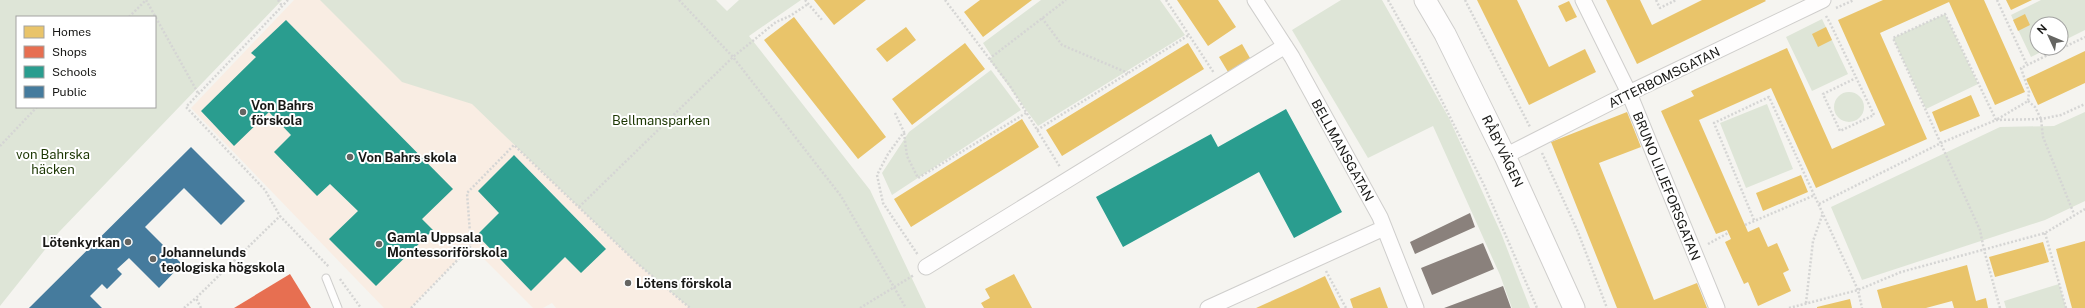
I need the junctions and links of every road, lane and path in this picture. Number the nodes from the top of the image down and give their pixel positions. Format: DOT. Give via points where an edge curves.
graph roads {
  1 [pos="146,0"];
  2 [pos="278,0"];
  3 [pos="288,0"];
  4 [pos="679,0"];
  5 [pos="805,0"];
  6 [pos="945,0"];
  7 [pos="1066,0"];
  8 [pos="1166,0"];
  9 [pos="1255,0"];
  10 [pos="1388,0"];
  11 [pos="1425,0"];
  12 [pos="1583,0"];
  13 [pos="1656,0"];
  14 [pos="1676,0"];
  15 [pos="1997,0"];
  16 [pos="808,4"];
  17 [pos="282,6"];
  18 [pos="1824,7"];
  19 [pos="130,16"];
  20 [pos="155,16"];
  21 [pos="156,18"];
  22 [pos="1042,18"];
  23 [pos="822,20"];
  24 [pos="1189,35"];
  25 [pos="2085,37"];
  26 [pos="1285,46"];
  27 [pos="733,57"];
  28 [pos="989,59"];
  29 [pos="2028,65"];
  30 [pos="1128,73"];
  31 [pos="1856,78"];
  32 [pos="1222,85"];
  33 [pos="198,93"];
  34 [pos="1629,93"];
  35 [pos="2028,101"];
  36 [pos="2085,104"];
  37 [pos="35,108"];
  38 [pos="896,113"];
  39 [pos="1026,113"];
  40 [pos="2041,119"];
  41 [pos="1996,120"];
  42 [pos="1037,130"];
  43 [pos="904,132"];
  44 [pos="1941,144"];
  45 [pos="0,146"];
  46 [pos="1506,156"];
  47 [pos="1068,180"];
  48 [pos="1815,195"];
  49 [pos="1819,204"];
  50 [pos="579,208"];
  51 [pos="2085,209"];
  52 [pos="1824,212"];
  53 [pos="2074,214"];
  54 [pos="280,216"];
  55 [pos="1754,220"];
  56 [pos="1745,226"];
  57 [pos="1384,228"];
  58 [pos="1728,233"];
  59 [pos="2045,233"];
  60 [pos="1704,246"];
  61 [pos="1984,250"];
  62 [pos="1319,258"];
  63 [pos="926,267"];
  64 [pos="332,271"];
  65 [pos="337,276"];
  66 [pos="326,278"];
  67 [pos="894,288"];
  68 [pos="1858,290"];
  69 [pos="196,298"];
  70 [pos="1806,303"];
  71 [pos="184,308"];
  72 [pos="201,308"];
  73 [pos="338,308"];
  74 [pos="361,308"];
  75 [pos="411,308"];
  76 [pos="690,308"];
  77 [pos="860,308"];
  78 [pos="906,308"];
  79 [pos="1208,308"];
  80 [pos="1346,308"];
  81 [pos="1416,308"];
  82 [pos="1537,308"];
  83 [pos="1572,308"];
  84 [pos="1717,308"];
  85 [pos="1789,308"];
  86 [pos="1862,308"];
  87 [pos="2000,308"];
  88 [pos="2066,308"];
  1 -- 19 [label="path"];
  1 -- 20 [label="path"];
  2 -- 17 [label="path"];
  3 -- 17 [label="path"];
  4 -- 27 [label="path"];
  5 -- 16 [label="path"];
  6 -- 28 [label="path"];
  7 -- 22 [label="path"];
  8 -- 24 [label="path"];
  9 -- 26 [label="street, BELLMANSGATAN"];
  10 -- 82 [label="path" via="1425,66 1484,185"];
  11 -- 46 [label="main road, RÅBYVÄGEN" via="1445,34"];
  12 -- 34 [label="street, BRUNO LILJEFORSGATAN"];
  13 -- 14 [label="path" via="1660,8"];
  15 -- 29 [label="path"];
  16 -- 23 [label="path"];
  16 -- 27 [label="path" via="776,22"];
  17 -- 33 [label="path"];
  18 -- 31 [label="path"];
  18 -- 34 [label="street, ATTERBOMSGATAN"];
  21 -- 33 [label="path"];
  22 -- 28 [label="path"];
  22 -- 30 [label="path" via="1062,45"];
  24 -- 30 [label="path"];
  24 -- 32 [label="path"];
  25 -- 29 [label="path"];
  26 -- 32 [label="street"];
  26 -- 57 [label="street, BELLMANSGATAN"];
  27 -- 50 [label="path"];
  27 -- 67 [label="path" via="840,196"];
  28 -- 39 [label="path" via="1010,86"];
  29 -- 35 [label="path" via="2021,68 2029,92"];
  30 -- 42 [label="path"];
  31 -- 31 [label="path" via="1874,116 1840,131 1823,94"];
  32 -- 47 [label="street"];
  33 -- 54 [label="path" via="186,107 265,190"];
  34 -- 46 [label="street, ATTERBOMSGATAN"];
  34 -- 84 [label="street, BRUNO LILJEFORSGATAN"];
  35 -- 40 [label="path" via="2035,107"];
  35 -- 41 [label="path"];
  36 -- 40 [label="path" via="2061,115"];
  37 -- 45 [label="path"];
  38 -- 43 [label="path"];
  39 -- 42 [label="path"];
  39 -- 43 [label="path" via="918,178 907,156"];
  40 -- 41 [label="path"];
  40 -- 53 [label="path" via="2043,137"];
  41 -- 44 [label="path"];
  41 -- 44 [label="path" via="1945,14 1893,38"];
  42 -- 47 [label="path"];
  43 -- 63 [label="path" via="877,175 883,203"];
  44 -- 49 [label="path"];
  44 -- 61 [label="path" via="1980,230"];
  46 -- 83 [label="main road, RÅBYVÄGEN"];
  47 -- 63 [label="street"];
  48 -- 49 [label="path"];
  48 -- 55 [label="path"];
  48 -- 55 [label="path" via="1769,97 1714,122"];
  49 -- 52 [label="path"];
  50 -- 75 [label="path" via="514,145 468,193 471,246"];
  50 -- 76 [label="path" via="638,264"];
  51 -- 53 [label="path"];
  52 -- 68 [label="path"];
  52 -- 70 [label="path" via="1818,222 1813,241"];
  53 -- 59 [label="path"];
  54 -- 64 [label="path"];
  54 -- 69 [label="path"];
  55 -- 56 [label="path"];
  57 -- 62 [label="street"];
  57 -- 81 [label="street, BELLMANSGATAN"];
  58 -- 60 [label="path"];
  59 -- 61 [label="path"];
  59 -- 88 [label="path"];
  61 -- 68 [label="path" via="1901,272"];
  61 -- 87 [label="path"];
  62 -- 79 [label="street"];
  62 -- 80 [label="path"];
  63 -- 67 [label="path"];
  65 -- 74 [label="path"];
  66 -- 73 [label="lane"];
  67 -- 77 [label="path"];
  67 -- 78 [label="path"];
  68 -- 70 [label="path"];
  68 -- 86 [label="path"];
  69 -- 71 [label="path"];
  69 -- 72 [label="path"];
  70 -- 85 [label="path"];
}
